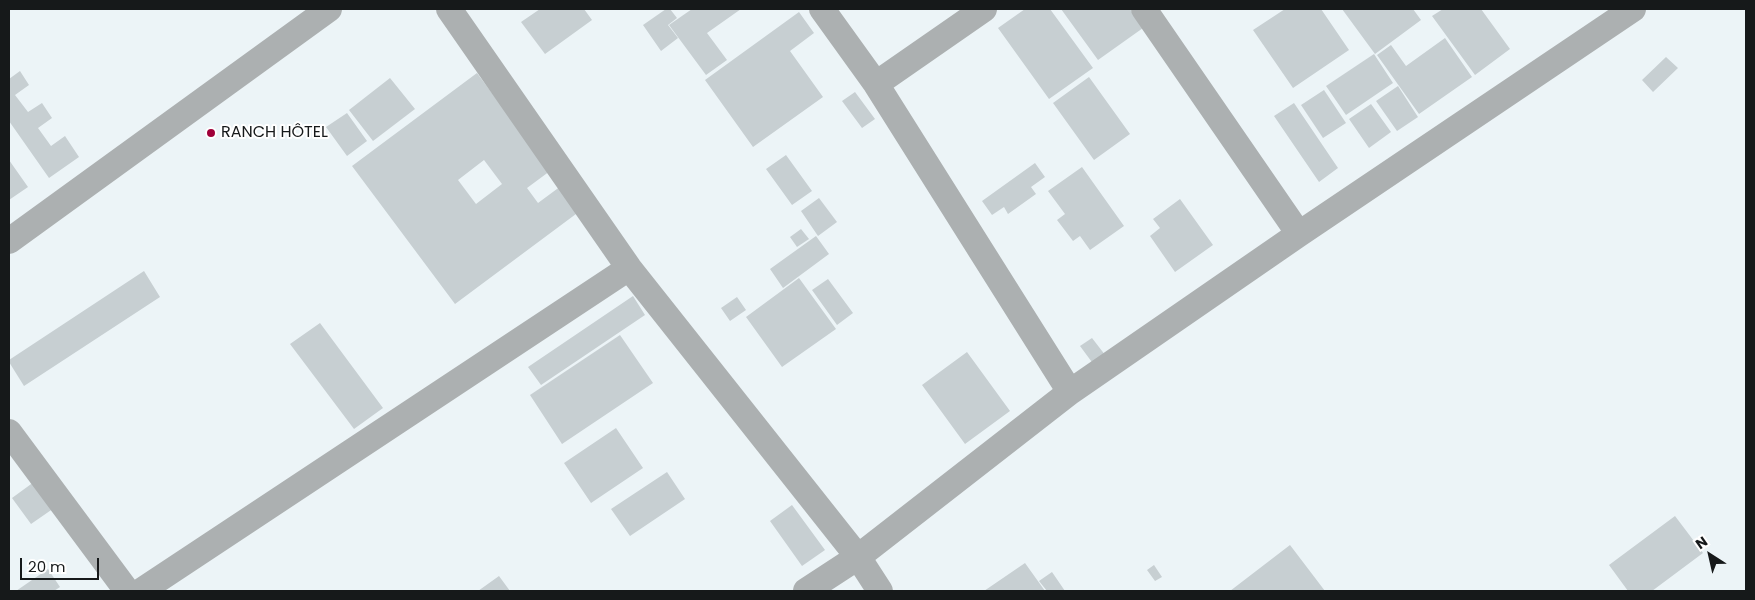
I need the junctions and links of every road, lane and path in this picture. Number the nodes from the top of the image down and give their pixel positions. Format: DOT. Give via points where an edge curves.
graph roads {
  1 [pos="329,9"];
  2 [pos="449,9"];
  3 [pos="822,9"];
  4 [pos="984,9"];
  5 [pos="1144,9"];
  6 [pos="1633,9"];
  7 [pos="876,84"];
  8 [pos="1299,234"];
  9 [pos="9,241"];
  10 [pos="630,268"];
  11 [pos="1070,392"];
  12 [pos="9,432"];
  13 [pos="858,556"];
  14 [pos="127,591"];
  15 [pos="141,591"];
  16 [pos="806,591"];
  17 [pos="880,591"];
  1 -- 9 [label="street"];
  2 -- 10 [label="street"];
  3 -- 7 [label="street"];
  4 -- 7 [label="street"];
  5 -- 8 [label="street"];
  6 -- 8 [label="street"];
  7 -- 11 [label="street"];
  8 -- 11 [label="street"];
  10 -- 13 [label="street"];
  10 -- 15 [label="street"];
  11 -- 13 [label="street"];
  12 -- 14 [label="street"];
  13 -- 16 [label="street"];
  13 -- 17 [label="street"];
}
